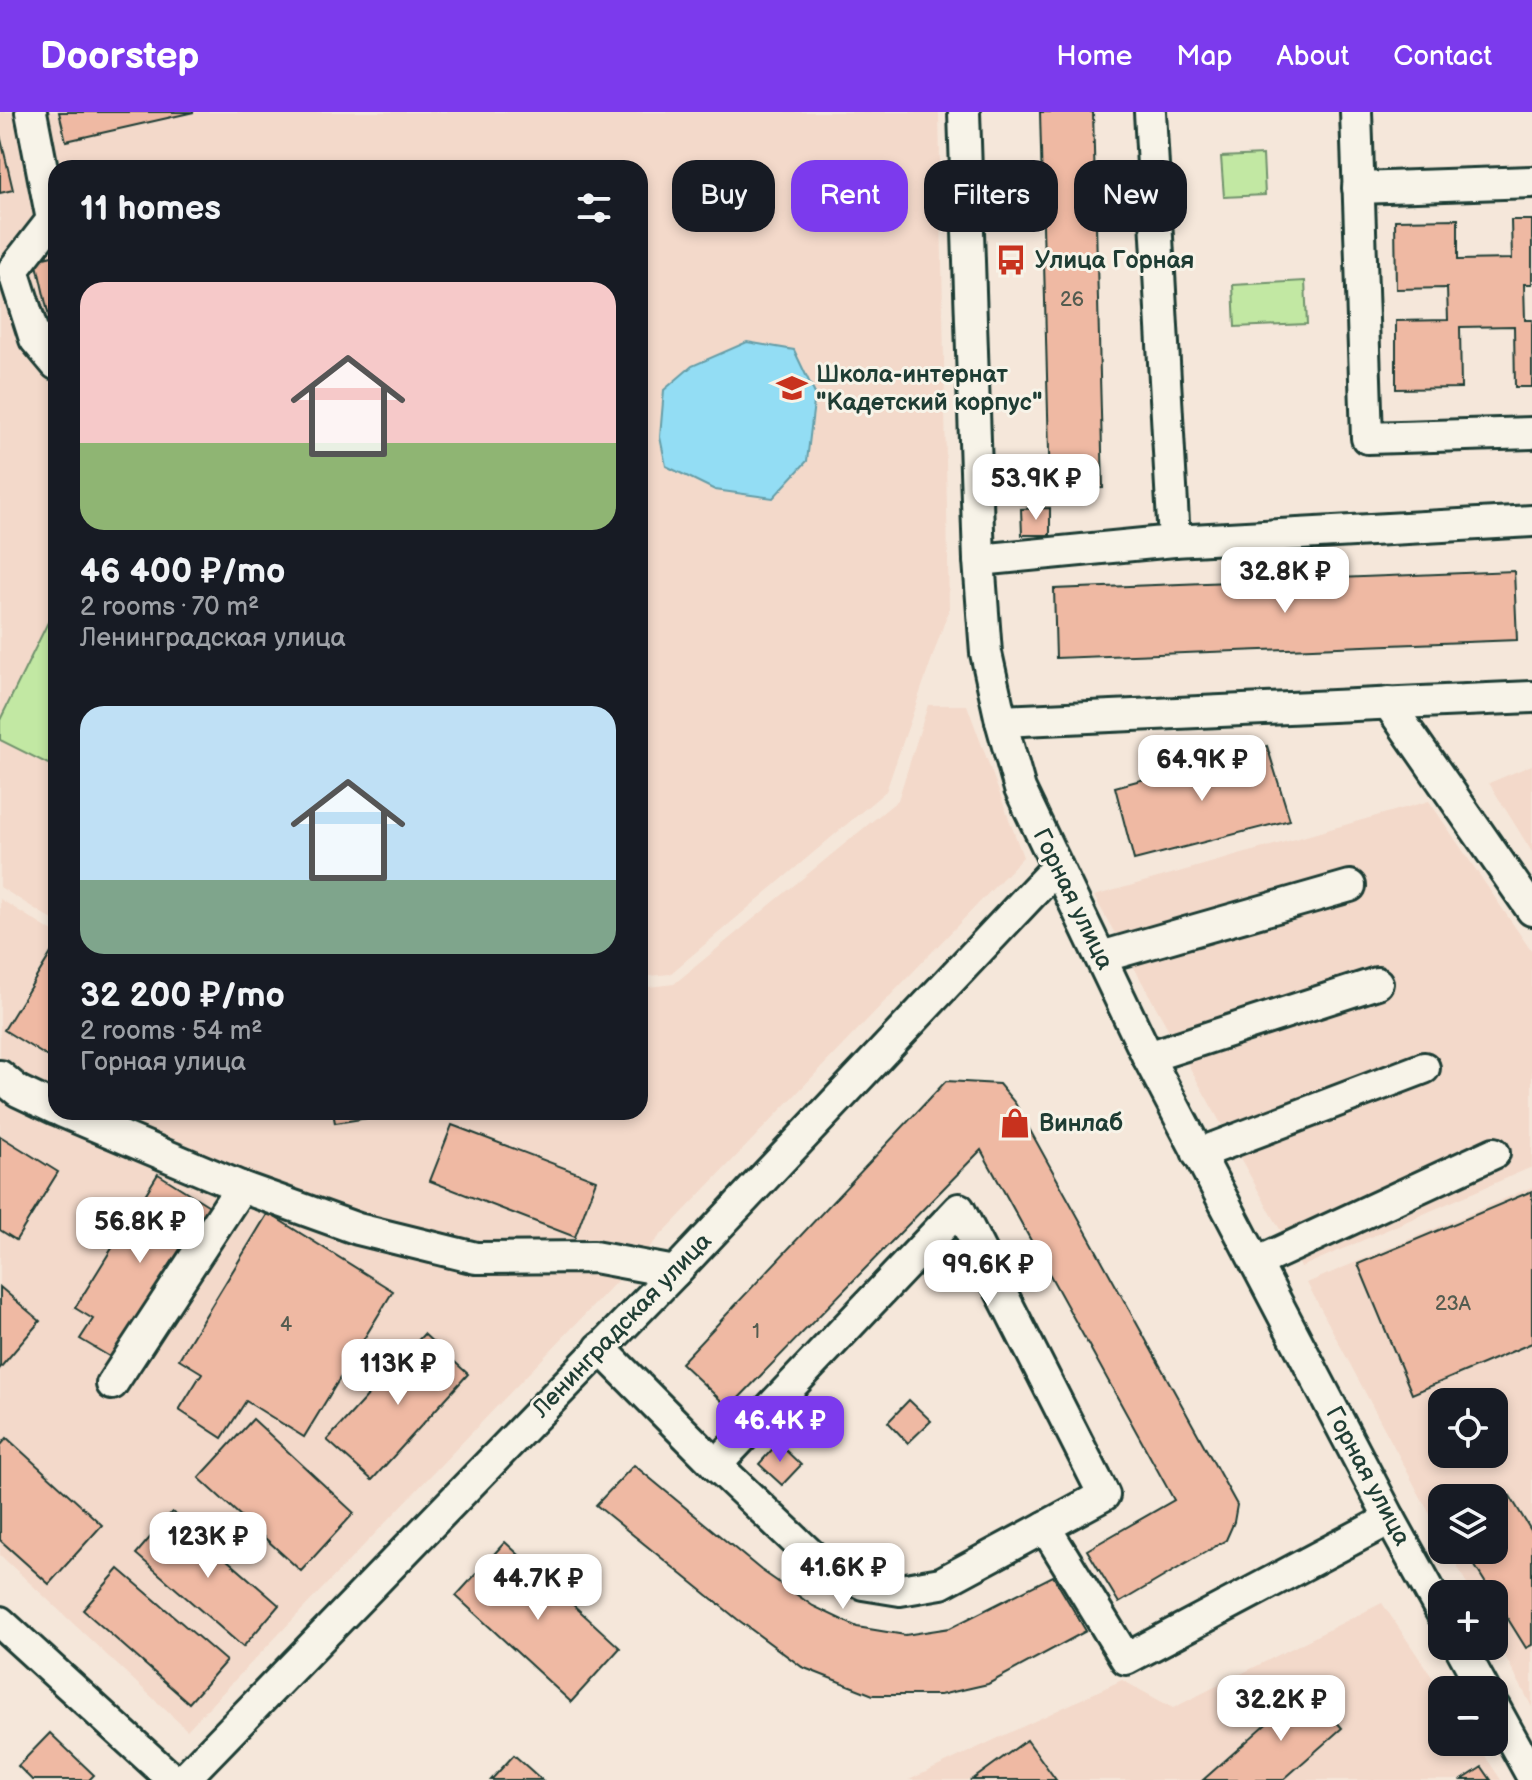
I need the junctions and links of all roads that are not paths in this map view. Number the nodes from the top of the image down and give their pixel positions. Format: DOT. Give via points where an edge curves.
graph roads {
  1 [pos="31,112"];
  2 [pos="964,112"];
  3 [pos="1150,112"];
  4 [pos="1356,112"];
  5 [pos="1532,182"];
  6 [pos="1358,188"];
  7 [pos="48,199"];
  8 [pos="48,225"];
  9 [pos="48,354"];
  10 [pos="1532,433"];
  11 [pos="1532,521"];
  12 [pos="1174,541"];
  13 [pos="979,560"];
  14 [pos="1532,697"];
  15 [pos="1388,703"];
  16 [pos="1001,721"];
  17 [pos="1057,867"];
  18 [pos="1350,886"];
  19 [pos="1532,910"];
  20 [pos="1101,957"];
  21 [pos="1377,983"];
  22 [pos="1148,1057"];
  23 [pos="1424,1068"];
  24 [pos="0,1076"];
  25 [pos="48,1105"];
  26 [pos="82,1120"];
  27 [pos="1494,1153"];
  28 [pos="1198,1154"];
  29 [pos="241,1187"];
  30 [pos="1256,1263"];
  31 [pos="675,1272"];
  32 [pos="600,1348"];
  33 [pos="112,1384"];
  34 [pos="716,1465"];
  35 [pos="1390,1519"];
  36 [pos="1045,1527"];
  37 [pos="1428,1588"];
  38 [pos="0,1622"];
  39 [pos="1508,1732"];
  40 [pos="1532,1776"];
  41 [pos="173,1780"];
  42 [pos="183,1780"];
  1 -- 7 [label="street"];
  2 -- 13 [label="street, Горная улица"];
  3 -- 12 [label="street"];
  4 -- 6 [label="street"];
  5 -- 6 [label="street"];
  6 -- 10 [label="street" via="1367,438"];
  8 -- 9 [label="street" via="13,270 35,339"];
  11 -- 12 [label="street"];
  12 -- 13 [label="street"];
  13 -- 16 [label="street, Горная улица" via="986,653"];
  14 -- 15 [label="street"];
  15 -- 16 [label="street"];
  15 -- 19 [label="street"];
  16 -- 17 [label="street, Горная улица" via="1020,789"];
  17 -- 20 [label="street, Горная улица"];
  17 -- 31 [label="street, Ленинградская улица"];
  18 -- 20 [label="street"];
  20 -- 22 [label="street, Горная улица"];
  21 -- 22 [label="street"];
  22 -- 28 [label="street, Горная улица"];
  23 -- 28 [label="street"];
  24 -- 25 [label="street"];
  26 -- 29 [label="street"];
  27 -- 30 [label="street"];
  28 -- 30 [label="street, Горная улица"];
  29 -- 31 [label="street" via="358,1229 476,1258 594,1257"];
  29 -- 33 [label="street"];
  30 -- 35 [label="street, Горная улица"];
  31 -- 32 [label="street, Ленинградская улица"];
  32 -- 34 [label="street"];
  32 -- 42 [label="street, Ленинградская улица"];
  34 -- 36 [label="street" via="815,1559 863,1584 900,1590 941,1583"];
  34 -- 36 [label="street" via="959,1209 1104,1495"];
  35 -- 36 [label="street" via="1126,1659"];
  35 -- 37 [label="street, Горная улица"];
  38 -- 41 [label="street"];
  39 -- 40 [label="street"];
}
